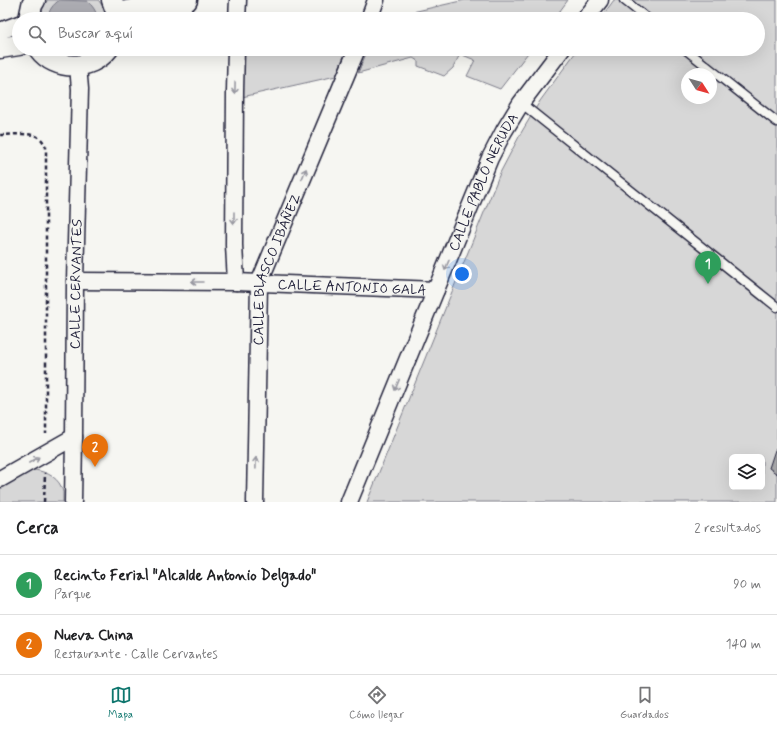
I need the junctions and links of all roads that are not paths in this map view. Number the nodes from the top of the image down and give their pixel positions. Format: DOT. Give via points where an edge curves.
graph roads {
  1 [pos="35,0"];
  2 [pos="186,0"];
  3 [pos="238,0"];
  4 [pos="376,0"];
  5 [pos="583,0"];
  6 [pos="600,0"];
  7 [pos="624,0"];
  8 [pos="167,2"];
  9 [pos="116,11"];
  10 [pos="30,12"];
  11 [pos="237,12"];
  12 [pos="372,12"];
  13 [pos="584,12"];
  14 [pos="591,12"];
  15 [pos="639,12"];
  16 [pos="12,27"];
  17 [pos="0,32"];
  18 [pos="12,46"];
  19 [pos="0,48"];
  20 [pos="46,56"];
  21 [pos="101,56"];
  22 [pos="236,56"];
  23 [pos="354,56"];
  24 [pos="557,56"];
  25 [pos="694,56"];
  26 [pos="78,66"];
  27 [pos="521,102"];
  28 [pos="777,122"];
  29 [pos="75,281"];
  30 [pos="236,282"];
  31 [pos="259,283"];
  32 [pos="436,290"];
  33 [pos="777,307"];
  34 [pos="74,437"];
  35 [pos="0,479"];
  36 [pos="73,502"];
  37 [pos="255,502"];
  38 [pos="349,502"];
  1 -- 10 [label="street"];
  2 -- 8 [label="main road"];
  3 -- 11 [label="street"];
  4 -- 12 [label="street"];
  5 -- 13 [label="street"];
  6 -- 14 [label="street"];
  7 -- 15 [label="lane"];
  8 -- 9 [label="main road"];
  16 -- 17 [label="street"];
  18 -- 19 [label="street"];
  20 -- 26 [label="street" via="57,63"];
  21 -- 26 [label="street"];
  22 -- 30 [label="street, one-way"];
  31 -- 23 [label="street, CALLE BLASCO IBÁÑEZ, one-way"];
  24 -- 27 [label="street, CALLE PABLO NERUDA"];
  25 -- 28 [label="lane"];
  26 -- 29 [label="street, CALLE CERVANTES" via="80,96"];
  27 -- 32 [label="street, CALLE PABLO NERUDA, one-way" via="490,158"];
  27 -- 33 [label="lane"];
  30 -- 29 [label="street, CALLE ANTONIO GALA, one-way"];
  29 -- 34 [label="street, CALLE CERVANTES"];
  30 -- 31 [label="street, CALLE ANTONIO GALA"];
  31 -- 32 [label="street, CALLE ANTONIO GALA"];
  37 -- 31 [label="street, CALLE BLASCO IBÁÑEZ, one-way"];
  32 -- 38 [label="street, CALLE PABLO NERUDA, one-way"];
  35 -- 34 [label="street, one-way"];
  34 -- 36 [label="street, CALLE CERVANTES"];
}
